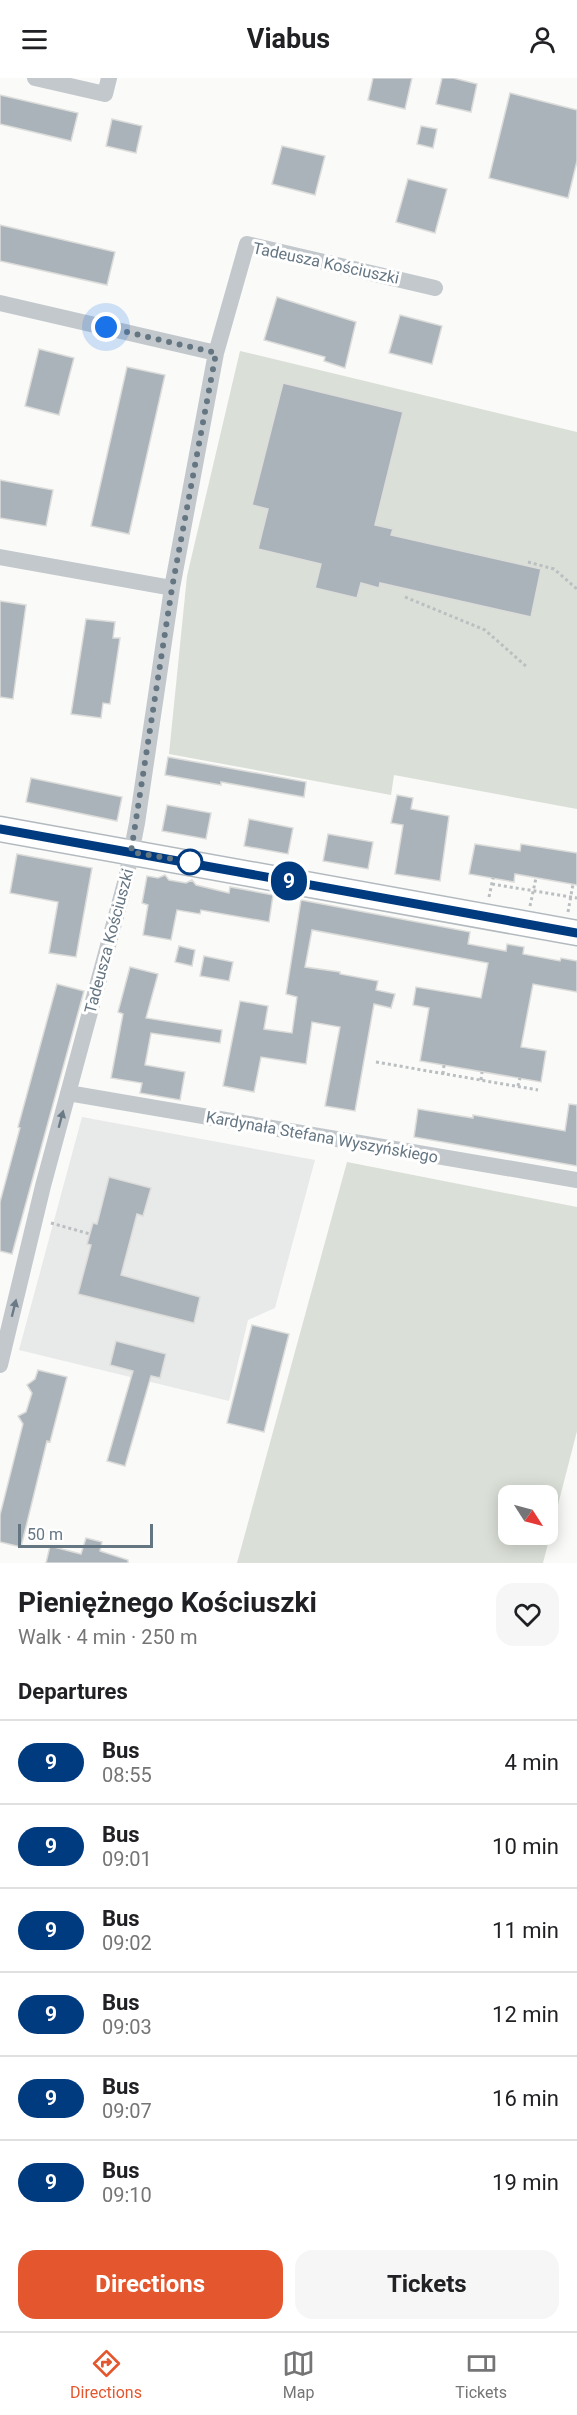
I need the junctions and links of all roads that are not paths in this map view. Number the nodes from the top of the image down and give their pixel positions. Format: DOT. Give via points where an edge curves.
graph roads {
  1 [pos="35,78"];
  2 [pos="109,78"];
  3 [pos="435,288"];
  4 [pos="0,303"];
  5 [pos="216,353"];
  6 [pos="0,557"];
  7 [pos="172,588"];
  8 [pos="0,829"];
  9 [pos="131,852"];
  10 [pos="572,927"];
  11 [pos="68,1093"];
  12 [pos="577,1180"];
  13 [pos="0,1365"];
  1 -- 2 [label="street" via="105,94"];
  3 -- 5 [label="street, Tadeusza Kościuszki" via="247,244"];
  4 -- 5 [label="street"];
  5 -- 7 [label="street, Tadeusza Kościuszki"];
  6 -- 7 [label="street"];
  7 -- 9 [label="street, Tadeusza Kościuszki"];
  8 -- 9 [label="street"];
  9 -- 10 [label="street"];
  9 -- 11 [label="street, Tadeusza Kościuszki"];
  11 -- 12 [label="street, Kardynała Stefana Wyszyńskiego"];
  13 -- 11 [label="street, Tadeusza Kościuszki, one-way"];
}
